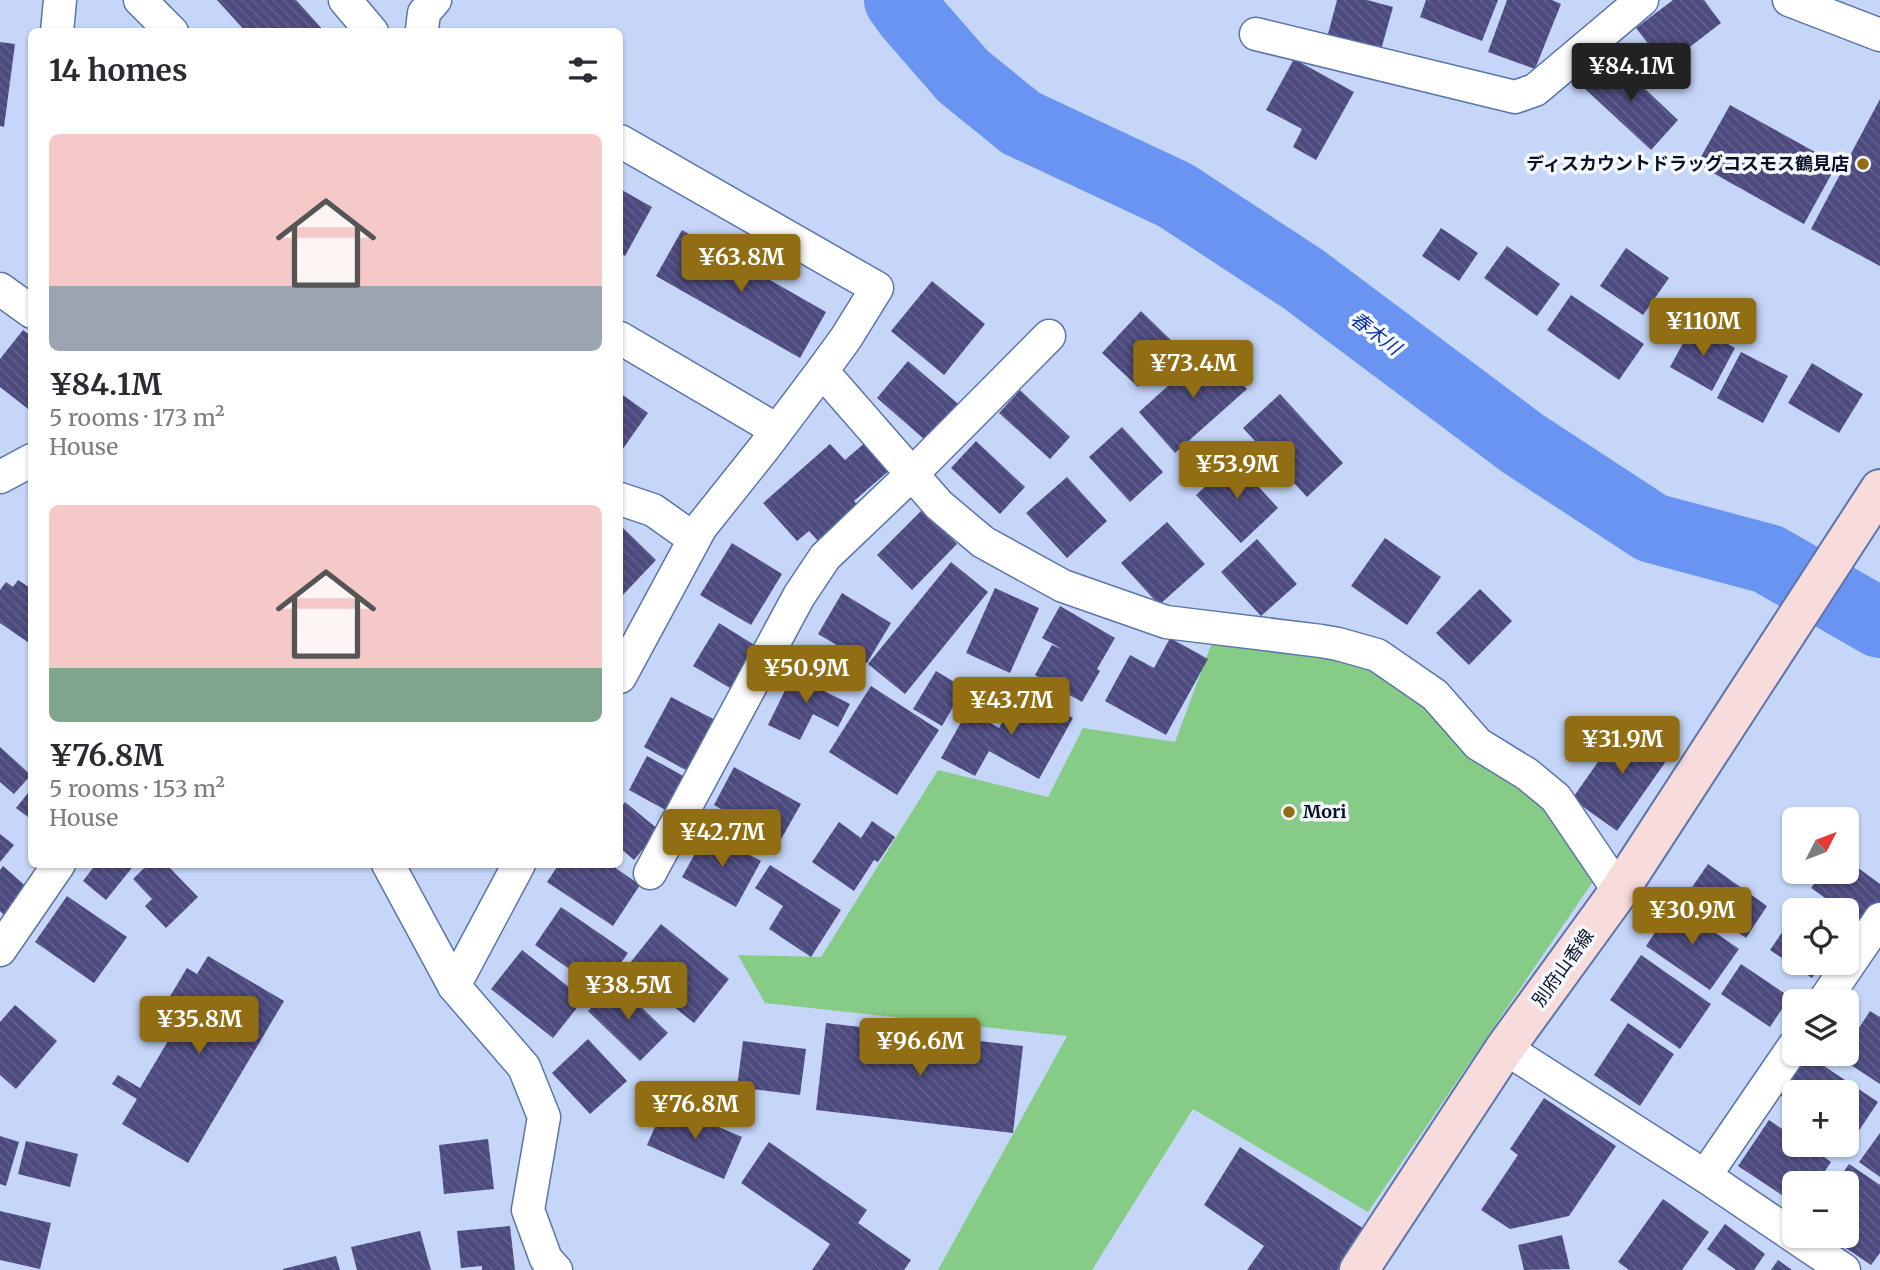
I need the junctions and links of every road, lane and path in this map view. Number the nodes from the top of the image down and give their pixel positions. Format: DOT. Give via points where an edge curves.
graph roads {
  1 [pos="60,0"];
  2 [pos="140,0"];
  3 [pos="345,0"];
  4 [pos="435,0"];
  5 [pos="1642,0"];
  6 [pos="1789,0"];
  7 [pos="57,28"];
  8 [pos="168,28"];
  9 [pos="369,28"];
  10 [pos="423,28"];
  11 [pos="1256,34"];
  12 [pos="1880,36"];
  13 [pos="623,143"];
  14 [pos="0,289"];
  15 [pos="28,307"];
  16 [pos="1049,336"];
  17 [pos="623,340"];
  18 [pos="822,371"];
  19 [pos="778,430"];
  20 [pos="28,462"];
  21 [pos="912,474"];
  22 [pos="0,477"];
  23 [pos="1880,489"];
  24 [pos="623,500"];
  25 [pos="694,539"];
  26 [pos="623,671"];
  27 [pos="56,868"];
  28 [pos="390,868"];
  29 [pos="414,868"];
  30 [pos="517,868"];
  31 [pos="649,873"];
  32 [pos="1619,891"];
  33 [pos="409,903"];
  34 [pos="1880,919"];
  35 [pos="0,950"];
  36 [pos="454,986"];
  37 [pos="1832,989"];
  38 [pos="1505,1048"];
  39 [pos="1782,1064"];
  40 [pos="1705,1176"];
  41 [pos="1839,1269"];
  42 [pos="556,1270"];
  43 [pos="1359,1270"];
  1 -- 7 [label="street"];
  2 -- 8 [label="street"];
  3 -- 9 [label="street"];
  4 -- 10 [label="street" via="424,13"];
  5 -- 11 [label="street" via="1535,90 1515,97"];
  6 -- 12 [label="street"];
  13 -- 18 [label="street" via="877,288"];
  14 -- 15 [label="street"];
  16 -- 21 [label="street"];
  17 -- 19 [label="street"];
  18 -- 19 [label="street"];
  18 -- 21 [label="street"];
  19 -- 25 [label="street"];
  20 -- 22 [label="street"];
  21 -- 31 [label="street" via="825,557 799,596"];
  21 -- 32 [label="street" via="939,505 984,542 1063,586 1166,622 1321,641 1377,655 1434,695 1478,744 1527,774 1556,799"];
  23 -- 32 [label="main road, 別府山香線"];
  24 -- 25 [label="street" via="653,510"];
  25 -- 26 [label="street"];
  27 -- 35 [label="street"];
  28 -- 33 [label="street"];
  29 -- 33 [label="street"];
  30 -- 36 [label="street"];
  32 -- 38 [label="main road, 別府山香線"];
  33 -- 36 [label="street"];
  34 -- 37 [label="street"];
  36 -- 42 [label="street" via="524,1067 544,1117 528,1210 546,1259"];
  38 -- 40 [label="street"];
  38 -- 43 [label="main road, 別府山香線"];
  39 -- 40 [label="street"];
  40 -- 41 [label="street"];
}
